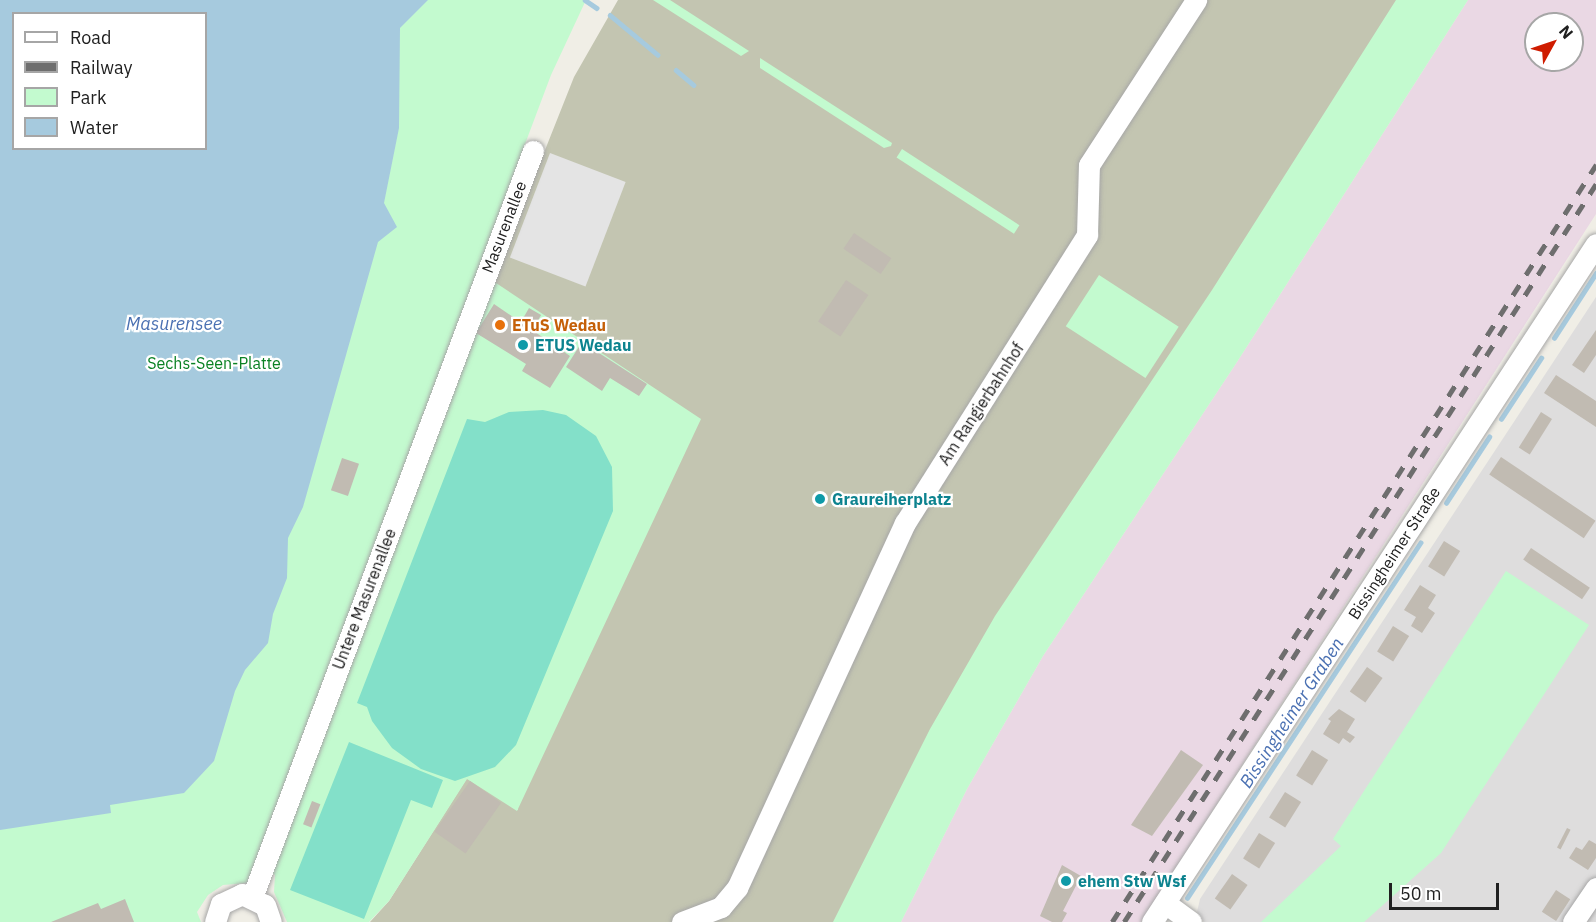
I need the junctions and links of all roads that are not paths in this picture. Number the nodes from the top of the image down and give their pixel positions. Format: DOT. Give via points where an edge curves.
graph roads {
  1 [pos="1196,0"];
  2 [pos="533,151"];
  3 [pos="1596,244"];
  4 [pos="476,303"];
  5 [pos="1596,888"];
  6 [pos="253,895"];
  7 [pos="1165,903"];
  8 [pos="215,922"];
  9 [pos="271,922"];
  10 [pos="682,922"];
  11 [pos="1152,922"];
  12 [pos="1191,922"];
  13 [pos="1573,922"];
  1 -- 10 [label="street, Am Rangierbahnhof" via="1089,165 1087,235 904,523 736,888 721,907"];
  2 -- 4 [label="street, Masurenallee"];
  3 -- 7 [label="street, Bissingheimer Straße"];
  4 -- 6 [label="street, Untere Masurenallee"];
  5 -- 13 [label="street"];
  6 -- 8 [label="street" via="232,896 220,904"];
  6 -- 9 [label="street" via="265,905"];
  7 -- 11 [label="street, Bissingheimer Straße"];
  7 -- 12 [label="street"];
}
